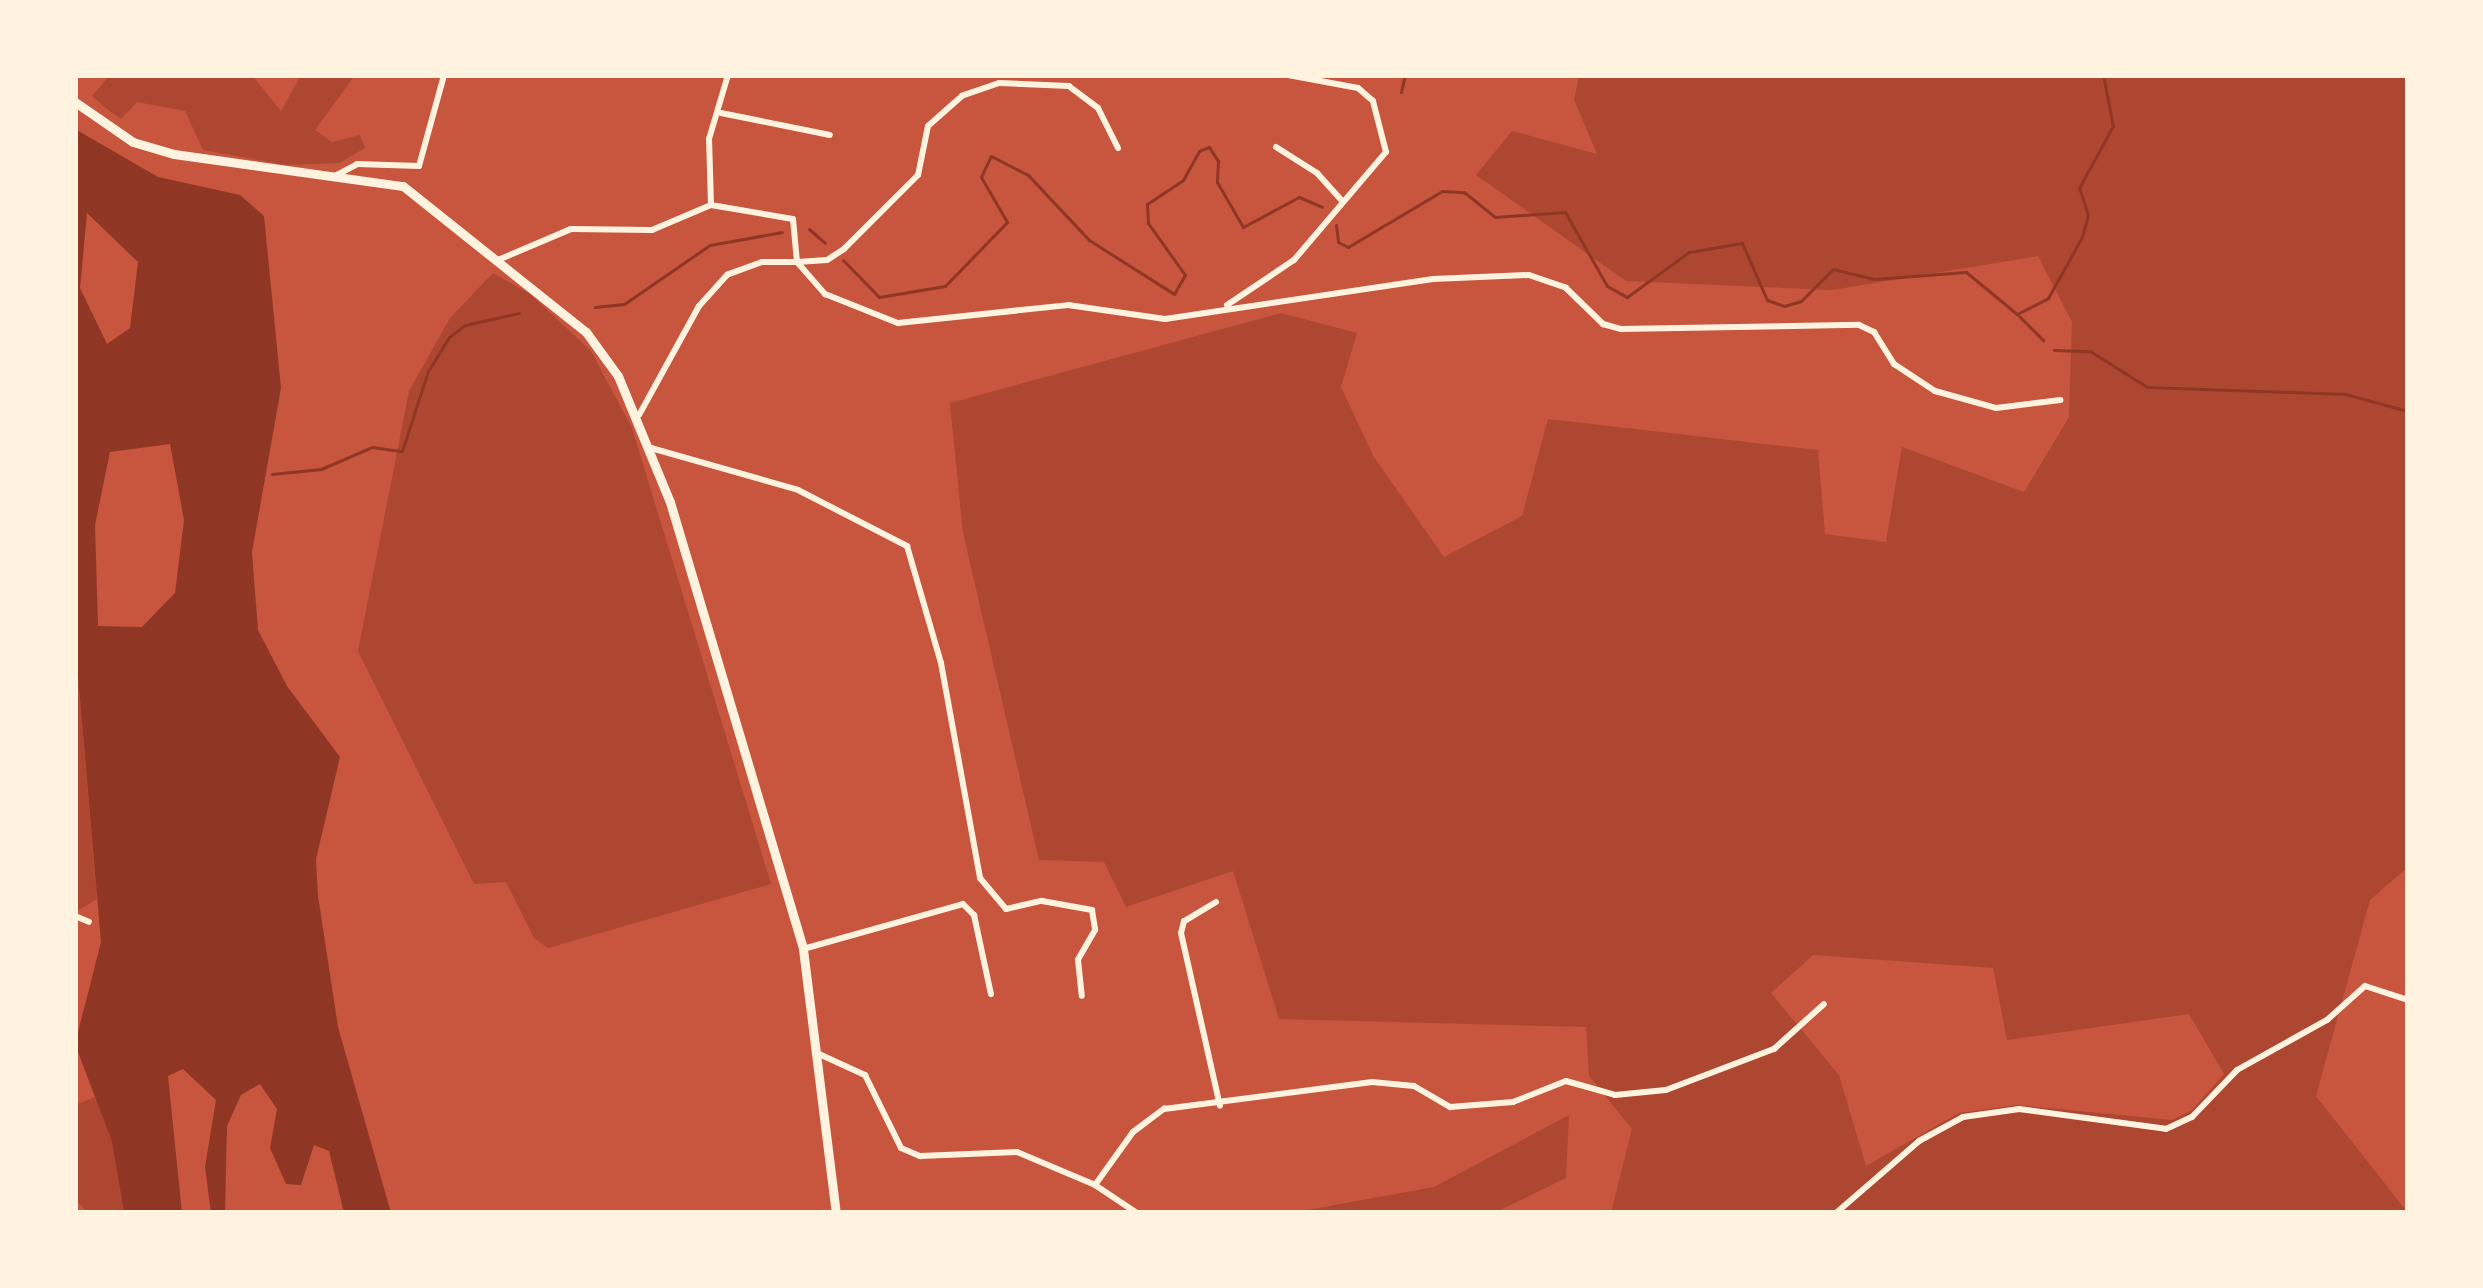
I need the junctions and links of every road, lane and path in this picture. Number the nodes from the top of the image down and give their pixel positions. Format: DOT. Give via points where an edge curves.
graph roads {
  1 [pos="444,75"];
  2 [pos="728,75"];
  3 [pos="1288,75"];
  4 [pos="75,102"];
  5 [pos="721,113"];
  6 [pos="830,135"];
  7 [pos="1276,147"];
  8 [pos="1118,148"];
  9 [pos="334,177"];
  10 [pos="1342,201"];
  11 [pos="711,205"];
  12 [pos="498,260"];
  13 [pos="797,262"];
  14 [pos="1225,307"];
  15 [pos="2061,400"];
  16 [pos="638,415"];
  17 [pos="651,448"];
  18 [pos="1216,902"];
  19 [pos="75,916"];
  20 [pos="89,922"];
  21 [pos="803,950"];
  22 [pos="991,994"];
  23 [pos="1082,996"];
  24 [pos="2408,1000"];
  25 [pos="1824,1004"];
  26 [pos="819,1054"];
  27 [pos="1220,1106"];
  28 [pos="1095,1185"];
  29 [pos="836,1213"];
  30 [pos="1137,1213"];
  31 [pos="1835,1213"];
  1 -- 9 [label="street" via="419,166 357,164"];
  2 -- 5 [label="street"];
  3 -- 10 [label="street" via="1346,84 1373,101 1386,152"];
  4 -- 9 [label="main road" via="133,142 174,154"];
  5 -- 6 [label="street"];
  5 -- 11 [label="street" via="710,139"];
  7 -- 10 [label="street" via="1317,172"];
  8 -- 13 [label="street" via="1098,108 1070,86 980,89 928,126 919,176 844,249 827,260"];
  9 -- 12 [label="main road" via="404,186"];
  10 -- 14 [label="street" via="1281,272"];
  11 -- 12 [label="street" via="652,230 572,229"];
  11 -- 13 [label="street" via="793,219"];
  12 -- 16 [label="main road" via="586,332"];
  13 -- 14 [label="street" via="825,294 898,322 1036,306 1165,319"];
  13 -- 16 [label="street" via="762,262 728,275 699,306"];
  14 -- 15 [label="street" via="1433,279 1529,275 1566,288 1603,324 1621,329 1859,325 1874,332 1894,364 1935,391 1996,408"];
  16 -- 17 [label="main road"];
  17 -- 21 [label="main road"];
  17 -- 23 [label="street" via="798,490 907,546 940,663 980,878 1006,909 1042,901 1092,910 1095,929 1078,960"];
  18 -- 27 [label="street" via="1184,921 1181,933"];
  19 -- 20 [label="street"];
  21 -- 22 [label="street" via="963,904 974,915"];
  21 -- 26 [label="main road"];
  24 -- 31 [label="street" via="2365,986 2327,1020 2237,1070 2177,1126 2019,1109 1963,1117"];
  25 -- 27 [label="street" via="1774,1049 1666,1090 1615,1095 1566,1081 1513,1102 1450,1107 1414,1086 1372,1082"];
  26 -- 28 [label="street" via="865,1075 901,1148 920,1156 1017,1152"];
  26 -- 29 [label="main road"];
  27 -- 28 [label="street" via="1164,1109 1144,1120"];
  28 -- 30 [label="street"];
}
